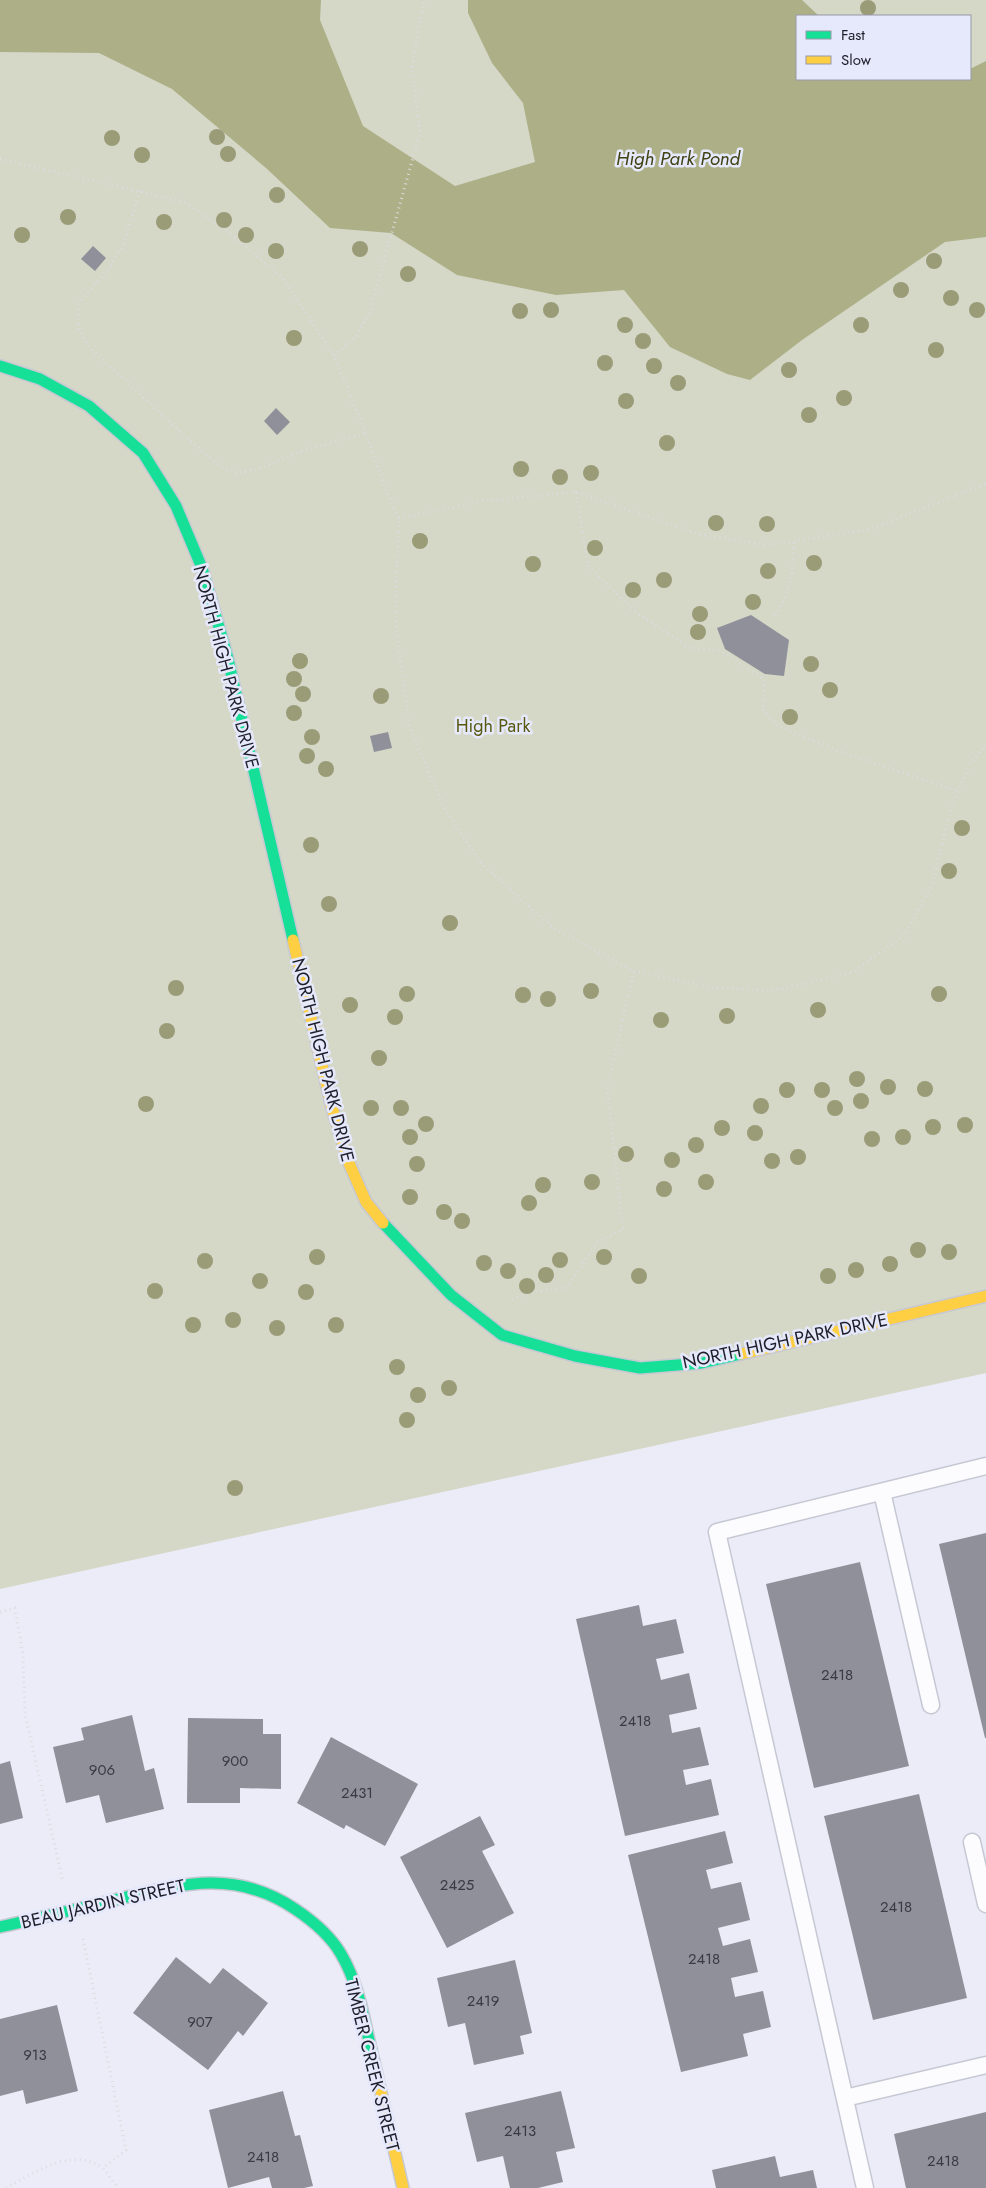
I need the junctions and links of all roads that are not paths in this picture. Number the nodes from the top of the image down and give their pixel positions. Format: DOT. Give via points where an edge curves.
graph roads {
  1 [pos="0,366"];
  2 [pos="986,1296"];
  3 [pos="986,1466"];
  4 [pos="882,1492"];
  5 [pos="931,1705"];
  6 [pos="972,1842"];
  7 [pos="986,1904"];
  8 [pos="291,1905"];
  9 [pos="0,1927"];
  10 [pos="986,2066"];
  11 [pos="845,2098"];
  12 [pos="403,2188"];
  13 [pos="865,2188"];
  1 -- 2 [label="street, NORTH HIGH PARK DRIVE" via="40,379 89,406 142,453 176,506 202,568 227,656 331,1104 349,1164 366,1202 390,1232 451,1295 502,1336 575,1356 640,1368 702,1363"];
  3 -- 4 [label="lane"];
  4 -- 5 [label="lane"];
  4 -- 11 [label="lane" via="717,1532"];
  6 -- 7 [label="lane"];
  8 -- 9 [label="street, BEAU JARDIN STREET" via="259,1890 221,1882 180,1884"];
  8 -- 12 [label="street, TIMBER CREEK STREET" via="318,1925 345,1965 367,2032"];
  10 -- 11 [label="lane"];
  11 -- 13 [label="lane"];
}
